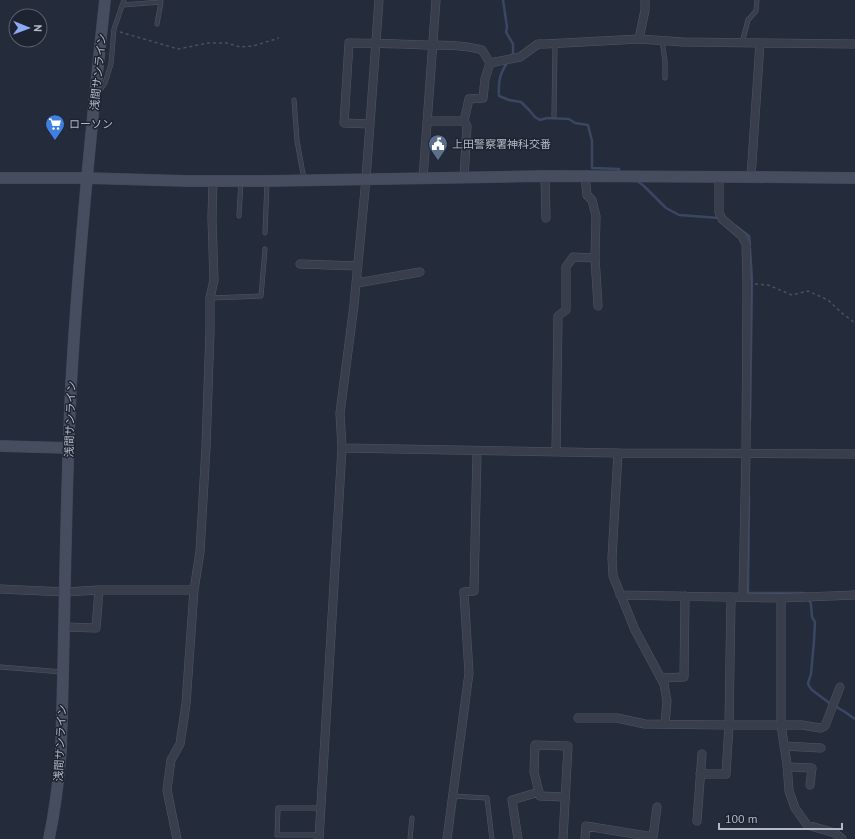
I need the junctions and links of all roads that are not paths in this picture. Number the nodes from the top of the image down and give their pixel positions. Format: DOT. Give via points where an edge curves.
graph roads {
  1 [pos="105,0"];
  2 [pos="124,0"];
  3 [pos="379,0"];
  4 [pos="436,0"];
  5 [pos="645,0"];
  6 [pos="757,0"];
  7 [pos="122,5"];
  8 [pos="157,24"];
  9 [pos="102,29"];
  10 [pos="114,29"];
  11 [pos="639,40"];
  12 [pos="662,41"];
  13 [pos="376,43"];
  14 [pos="742,43"];
  15 [pos="760,43"];
  16 [pos="555,44"];
  17 [pos="855,44"];
  18 [pos="432,45"];
  19 [pos="490,63"];
  20 [pos="665,78"];
  21 [pos="95,96"];
  22 [pos="294,100"];
  23 [pos="554,116"];
  24 [pos="464,120"];
  25 [pos="427,121"];
  26 [pos="370,124"];
  27 [pos="545,176"];
  28 [pos="585,176"];
  29 [pos="464,177"];
  30 [pos="719,177"];
  31 [pos="751,177"];
  32 [pos="0,178"];
  33 [pos="86,178"];
  34 [pos="423,178"];
  35 [pos="855,178"];
  36 [pos="366,179"];
  37 [pos="304,180"];
  38 [pos="213,181"];
  39 [pos="241,181"];
  40 [pos="267,181"];
  41 [pos="239,216"];
  42 [pos="546,218"];
  43 [pos="265,234"];
  44 [pos="265,248"];
  45 [pos="595,257"];
  46 [pos="300,264"];
  47 [pos="358,266"];
  48 [pos="420,272"];
  49 [pos="356,283"];
  50 [pos="210,298"];
  51 [pos="598,306"];
  52 [pos="0,446"];
  53 [pos="69,448"];
  54 [pos="342,448"];
  55 [pos="477,451"];
  56 [pos="556,452"];
  57 [pos="618,453"];
  58 [pos="746,454"];
  59 [pos="855,454"];
  60 [pos="0,589"];
  61 [pos="99,590"];
  62 [pos="194,590"];
  63 [pos="65,592"];
  64 [pos="620,595"];
  65 [pos="855,595"];
  66 [pos="685,596"];
  67 [pos="732,597"];
  68 [pos="743,597"];
  69 [pos="781,598"];
  70 [pos="64,627"];
  71 [pos="0,667"];
  72 [pos="63,672"];
  73 [pos="660,678"];
  74 [pos="840,687"];
  75 [pos="578,718"];
  76 [pos="665,724"];
  77 [pos="729,725"];
  78 [pos="781,725"];
  79 [pos="784,746"];
  80 [pos="821,748"];
  81 [pos="702,754"];
  82 [pos="787,767"];
  83 [pos="700,774"];
  84 [pos="810,784"];
  85 [pos="539,792"];
  86 [pos="453,796"];
  87 [pos="565,797"];
  88 [pos="658,807"];
  89 [pos="321,808"];
  90 [pos="412,818"];
  91 [pos="697,821"];
  92 [pos="320,837"];
  93 [pos="49,839"];
  94 [pos="177,839"];
  95 [pos="410,839"];
  96 [pos="447,839"];
  97 [pos="492,839"];
  98 [pos="518,839"];
  99 [pos="563,839"];
  100 [pos="585,839"];
  101 [pos="842,839"];
  1 -- 9 [label="street, 浅間サンライン"];
  2 -- 7 [label="lane"];
  3 -- 13 [label="street"];
  4 -- 18 [label="street"];
  5 -- 11 [label="street" via="646,10"];
  6 -- 14 [label="lane" via="756,11 748,20"];
  7 -- 8 [label="lane" via="161,2"];
  7 -- 10 [label="lane"];
  9 -- 10 [label="lane"];
  9 -- 21 [label="street, 浅間サンライン"];
  10 -- 21 [label="lane" via="111,64 105,83"];
  11 -- 12 [label="street"];
  11 -- 16 [label="street"];
  12 -- 14 [label="street"];
  12 -- 20 [label="lane"];
  13 -- 18 [label="street"];
  13 -- 26 [label="street"];
  13 -- 26 [label="street" via="350,43 349,50 344,123"];
  14 -- 15 [label="street"];
  15 -- 17 [label="street"];
  15 -- 31 [label="street"];
  16 -- 19 [label="street" via="538,44 520,57"];
  16 -- 23 [label="lane"];
  18 -- 19 [label="street" via="482,50"];
  18 -- 25 [label="street"];
  19 -- 24 [label="street" via="483,98 469,99"];
  21 -- 33 [label="street, 浅間サンライン"];
  22 -- 37 [label="lane"];
  24 -- 25 [label="street"];
  24 -- 29 [label="street" via="467,126"];
  25 -- 34 [label="street"];
  26 -- 36 [label="street"];
  27 -- 28 [label="street"];
  27 -- 29 [label="street"];
  27 -- 42 [label="street"];
  28 -- 30 [label="street"];
  28 -- 45 [label="street" via="587,194 592,200 596,216"];
  29 -- 34 [label="street"];
  30 -- 31 [label="street"];
  30 -- 58 [label="street" via="719,212 722,220 742,236 746,244"];
  31 -- 35 [label="street"];
  32 -- 33 [label="street"];
  33 -- 38 [label="street"];
  33 -- 53 [label="street, 浅間サンライン"];
  34 -- 36 [label="street"];
  36 -- 37 [label="street"];
  36 -- 47 [label="street"];
  37 -- 40 [label="street"];
  38 -- 39 [label="street"];
  38 -- 50 [label="street" via="214,280"];
  39 -- 40 [label="street"];
  39 -- 41 [label="lane"];
  40 -- 43 [label="lane"];
  44 -- 50 [label="lane" via="261,296"];
  45 -- 51 [label="street"];
  45 -- 56 [label="street" via="573,257 566,267 566,310 558,316"];
  46 -- 47 [label="street"];
  47 -- 49 [label="street"];
  48 -- 49 [label="street"];
  49 -- 54 [label="street" via="340,413"];
  50 -- 62 [label="street" via="206,447 200,552"];
  52 -- 53 [label="street"];
  53 -- 63 [label="street, 浅間サンライン"];
  54 -- 55 [label="street"];
  54 -- 89 [label="street"];
  55 -- 56 [label="street"];
  55 -- 86 [label="street" via="474,591 464,592 469,673"];
  56 -- 57 [label="street"];
  57 -- 58 [label="street"];
  57 -- 64 [label="street" via="612,558 613,576"];
  58 -- 59 [label="street"];
  58 -- 68 [label="street"];
  60 -- 63 [label="street"];
  61 -- 62 [label="street"];
  61 -- 63 [label="street"];
  61 -- 70 [label="street" via="96,628"];
  62 -- 94 [label="street" via="186,704 180,744 171,760 167,790"];
  63 -- 70 [label="street, 浅間サンライン"];
  64 -- 66 [label="street"];
  64 -- 73 [label="street"];
  65 -- 69 [label="street"];
  66 -- 67 [label="street"];
  66 -- 73 [label="street" via="684,676"];
  67 -- 68 [label="street"];
  67 -- 77 [label="street"];
  68 -- 69 [label="street"];
  69 -- 78 [label="street"];
  70 -- 72 [label="street, 浅間サンライン"];
  71 -- 72 [label="lane"];
  72 -- 93 [label="street, 浅間サンライン" via="60,765"];
  73 -- 76 [label="street" via="664,684 667,701"];
  74 -- 78 [label="street" via="825,726 820,728"];
  75 -- 76 [label="street" via="617,718 645,724"];
  76 -- 77 [label="street"];
  77 -- 78 [label="street"];
  77 -- 83 [label="street" via="726,774"];
  78 -- 79 [label="street"];
  79 -- 80 [label="street"];
  79 -- 82 [label="street"];
  81 -- 83 [label="street"];
  82 -- 84 [label="street" via="812,768"];
  82 -- 101 [label="street" via="789,791 795,808 807,825 835,833"];
  83 -- 91 [label="street"];
  85 -- 87 [label="street" via="540,796"];
  85 -- 87 [label="street" via="534,772 535,745 568,746"];
  85 -- 98 [label="street" via="512,800"];
  86 -- 96 [label="street"];
  86 -- 97 [label="lane" via="487,798"];
  87 -- 99 [label="street"];
  88 -- 100 [label="street" via="653,837 586,826"];
  89 -- 92 [label="street"];
  89 -- 92 [label="lane" via="278,808 277,835"];
  90 -- 95 [label="lane"];
}
